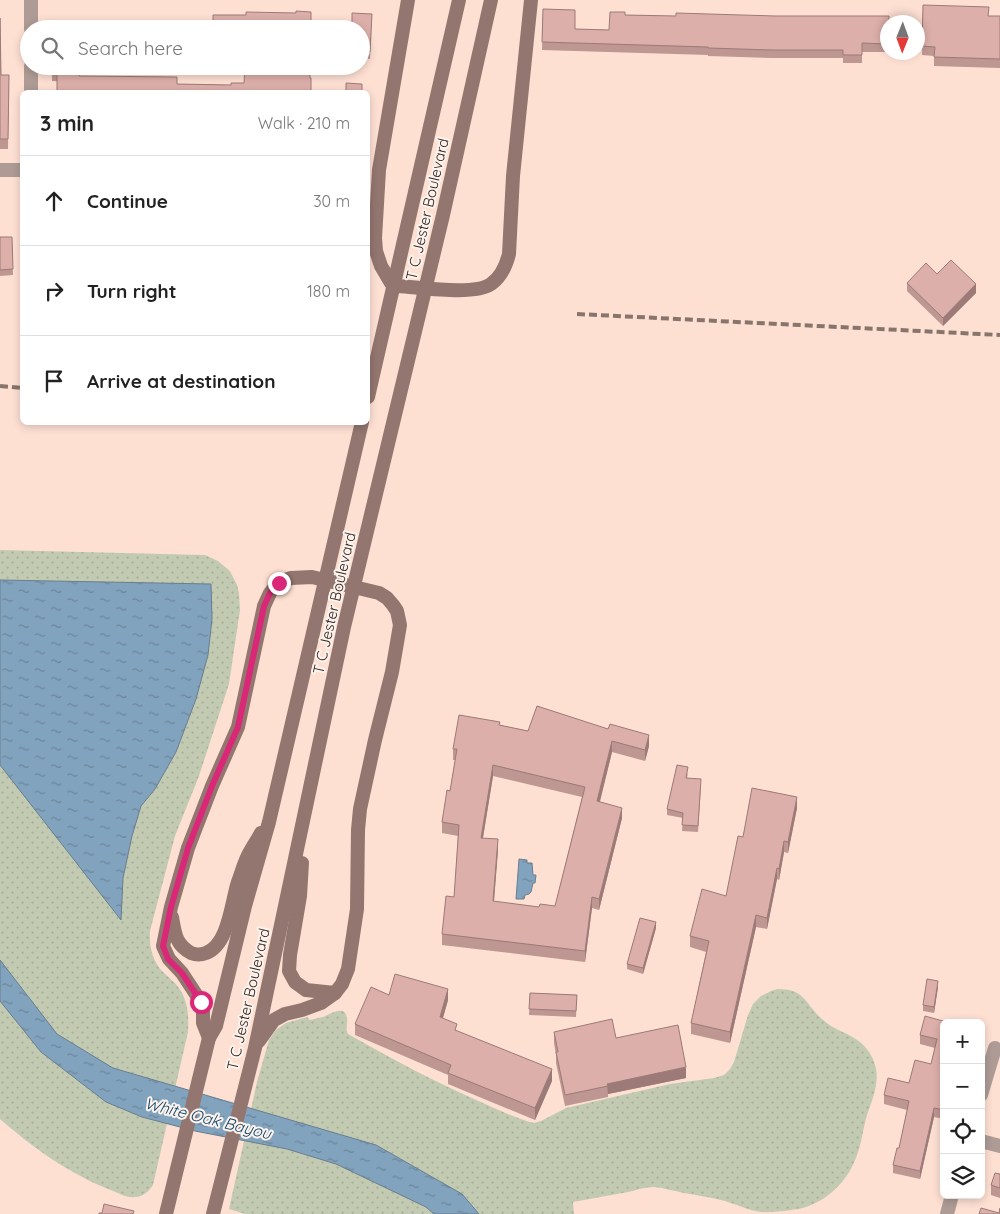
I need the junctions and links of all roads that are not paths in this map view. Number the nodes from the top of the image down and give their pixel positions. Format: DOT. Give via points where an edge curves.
graph roads {
  1 [pos="31,0"];
  2 [pos="408,0"];
  3 [pos="459,0"];
  4 [pos="491,0"];
  5 [pos="531,0"];
  6 [pos="31,20"];
  7 [pos="31,75"];
  8 [pos="31,90"];
  9 [pos="0,170"];
  10 [pos="20,170"];
  11 [pos="373,170"];
  12 [pos="370,388"];
  13 [pos="361,425"];
  14 [pos="304,819"];
  15 [pos="269,822"];
  16 [pos="171,907"];
  17 [pos="335,993"];
  18 [pos="209,1038"];
  19 [pos="255,1048"];
  20 [pos="994,1048"];
  21 [pos="985,1081"];
  22 [pos="985,1142"];
  23 [pos="1000,1146"];
  24 [pos="951,1199"];
  25 [pos="214,1209"];
  26 [pos="166,1214"];
  27 [pos="947,1214"];
  1 -- 6 [label="street"];
  2 -- 11 [label="main road"];
  3 -- 12 [label="main road, T C Jester Boulevard"];
  4 -- 14 [label="main road, T C Jester Boulevard" via="344,627"];
  5 -- 11 [label="main road" via="513,176 509,254 502,273 491,284 475,290 391,283 376,250"];
  7 -- 8 [label="street"];
  9 -- 10 [label="street"];
  13 -- 15 [label="main road, T C Jester Boulevard"];
  14 -- 17 [label="main road" via="300,896 289,971 294,982 306,990"];
  14 -- 19 [label="main road, T C Jester Boulevard"];
  15 -- 16 [label="main road" via="250,850 225,931 213,950 200,955 192,954 181,946 176,938"];
  15 -- 18 [label="main road, T C Jester Boulevard" via="216,1026"];
  16 -- 17 [label="main road" via="188,848 238,727 260,621 270,593 285,580 312,577 379,593 397,611 400,626 360,809 357,909 348,969"];
  16 -- 18 [label="main road" via="163,946 168,959 182,973 201,1002 203,1023"];
  17 -- 19 [label="main road" via="321,1003 274,1020"];
  18 -- 26 [label="main road, T C Jester Boulevard"];
  19 -- 25 [label="main road, T C Jester Boulevard"];
  20 -- 21 [label="street"];
  22 -- 23 [label="street"];
  24 -- 27 [label="street"];
}
